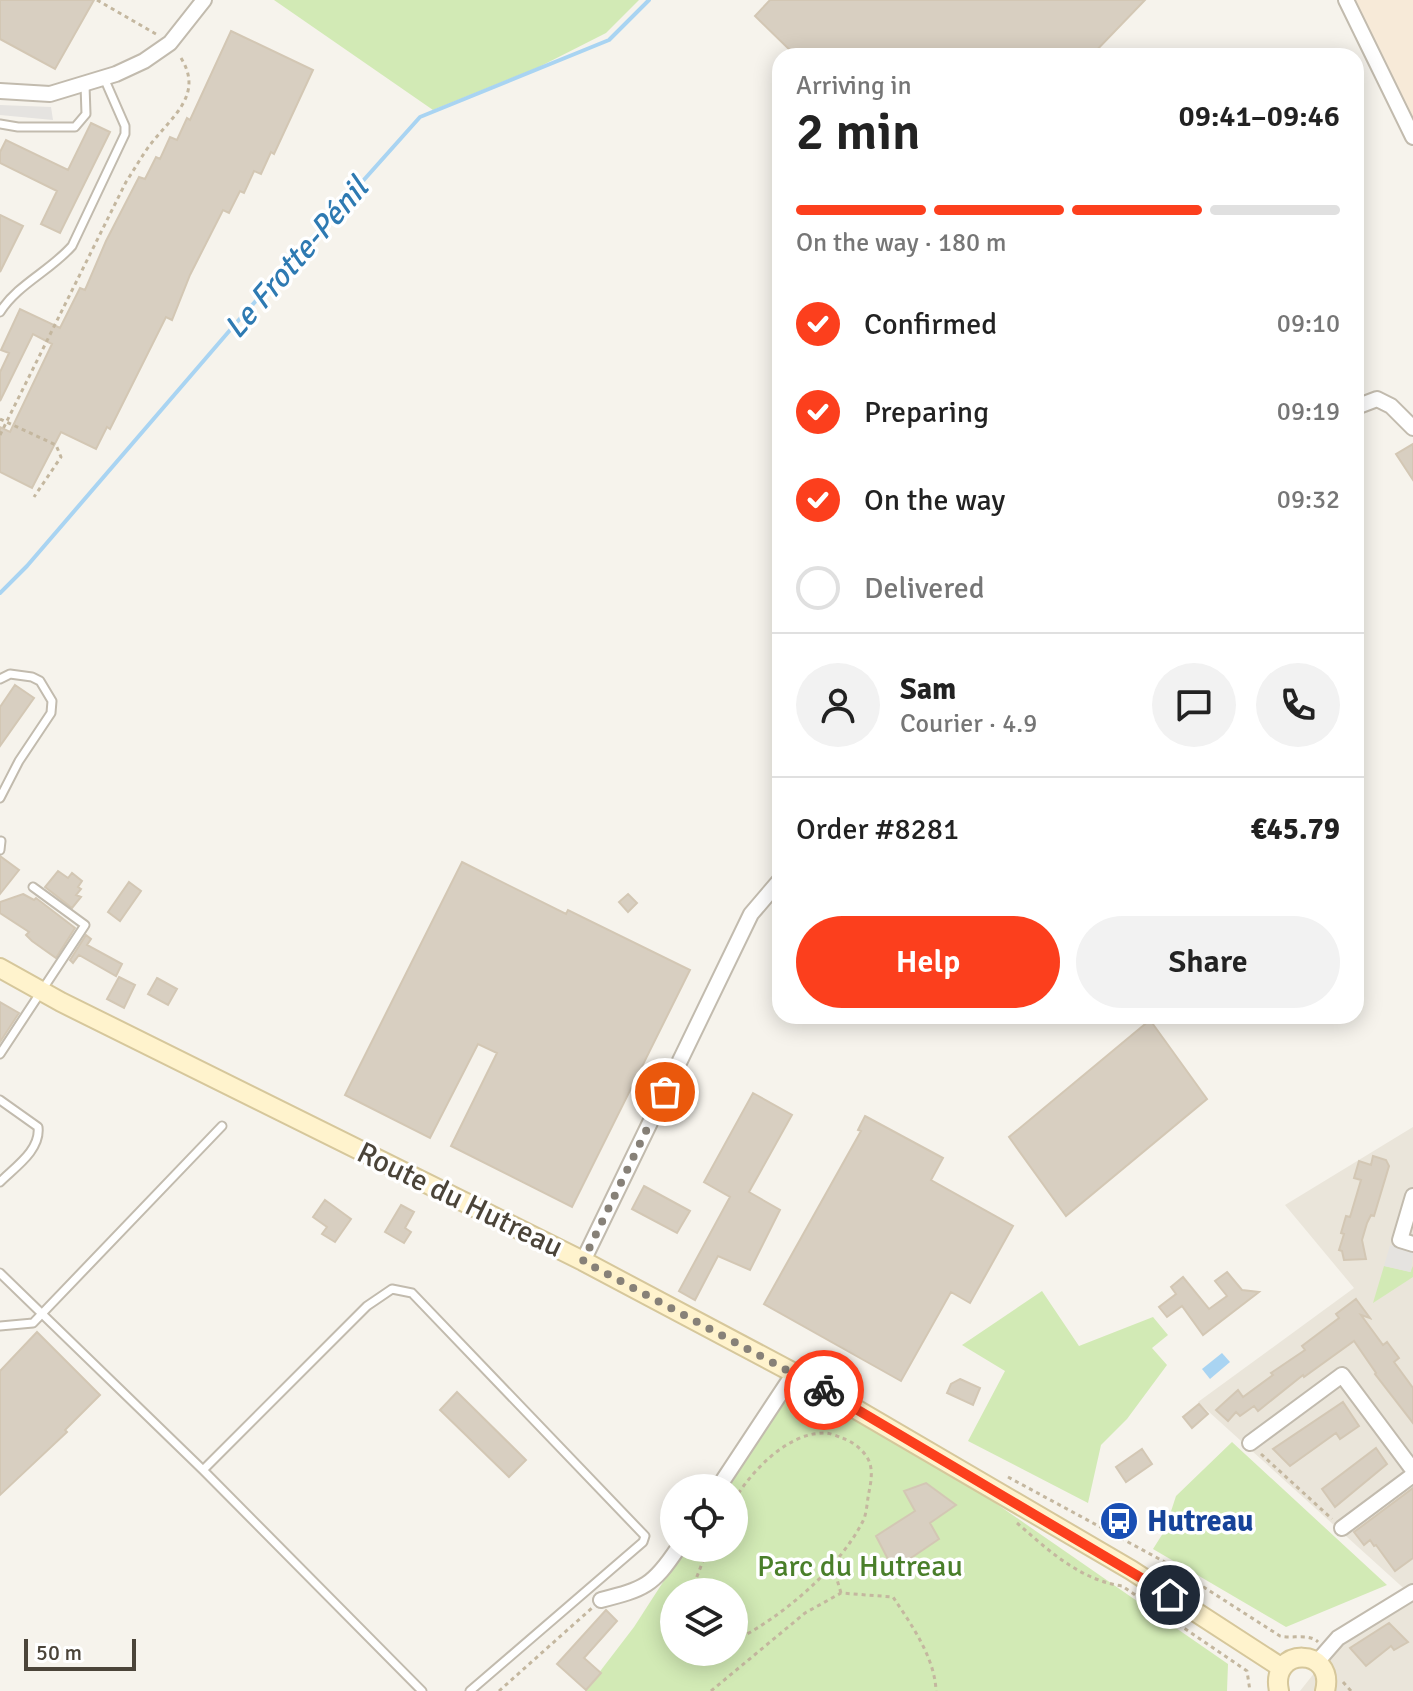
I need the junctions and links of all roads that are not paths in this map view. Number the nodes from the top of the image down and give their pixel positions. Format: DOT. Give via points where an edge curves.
graph roads {
  1 [pos="204,0"];
  2 [pos="1346,0"];
  3 [pos="104,78"];
  4 [pos="85,85"];
  5 [pos="0,91"];
  6 [pos="0,124"];
  7 [pos="1413,137"];
  8 [pos="0,312"];
  9 [pos="1364,404"];
  10 [pos="1413,428"];
  11 [pos="0,679"];
  12 [pos="0,798"];
  13 [pos="33,887"];
  14 [pos="772,889"];
  15 [pos="0,968"];
  16 [pos="41,991"];
  17 [pos="0,1054"];
  18 [pos="0,1100"];
  19 [pos="222,1126"];
  20 [pos="0,1182"];
  21 [pos="1413,1196"];
  22 [pos="1413,1244"];
  23 [pos="583,1261"];
  24 [pos="0,1273"];
  25 [pos="43,1312"];
  26 [pos="0,1326"];
  27 [pos="794,1373"];
  28 [pos="1250,1443"];
  29 [pos="203,1470"];
  30 [pos="1413,1472"];
  31 [pos="727,1474"];
  32 [pos="1342,1528"];
  33 [pos="669,1562"];
  34 [pos="1413,1592"];
  35 [pos="601,1600"];
  36 [pos="1317,1662"];
  37 [pos="1282,1668"];
  38 [pos="422,1691"];
  39 [pos="470,1691"];
  40 [pos="1279,1691"];
  41 [pos="1325,1691"];
  1 -- 3 [label="street" via="170,43"];
  2 -- 7 [label="street"];
  3 -- 4 [label="street"];
  3 -- 8 [label="lane" via="125,134 72,246 10,296"];
  4 -- 5 [label="street" via="50,94"];
  4 -- 6 [label="lane" via="86,114 75,127"];
  9 -- 10 [label="street" via="1377,399"];
  11 -- 12 [label="lane" via="10,674 32,677 52,701 51,713"];
  13 -- 16 [label="lane" via="85,925"];
  14 -- 23 [label="street" via="751,914"];
  15 -- 16 [label="street, Route du Hutreau"];
  16 -- 17 [label="lane"];
  16 -- 23 [label="street, Route du Hutreau"];
  18 -- 20 [label="lane" via="38,1127 39,1137"];
  19 -- 25 [label="lane"];
  21 -- 22 [label="street" via="1400,1240"];
  23 -- 27 [label="street, Route du Hutreau"];
  24 -- 25 [label="lane"];
  25 -- 26 [label="lane" via="33,1323"];
  25 -- 29 [label="lane"];
  27 -- 31 [label="street"];
  27 -- 37 [label="street, Route du Hutreau" via="1131,1570"];
  28 -- 30 [label="street" via="1342,1375"];
  29 -- 38 [label="lane"];
  29 -- 39 [label="lane" via="367,1306 392,1289 412,1293 645,1536"];
  30 -- 32 [label="street"];
  33 -- 35 [label="street" via="640,1590"];
  34 -- 36 [label="street" via="1338,1638"];
  36 -- 37 [label="street" via="1302,1657"];
  36 -- 41 [label="street" via="1326,1674"];
  37 -- 40 [label="street"];
}
